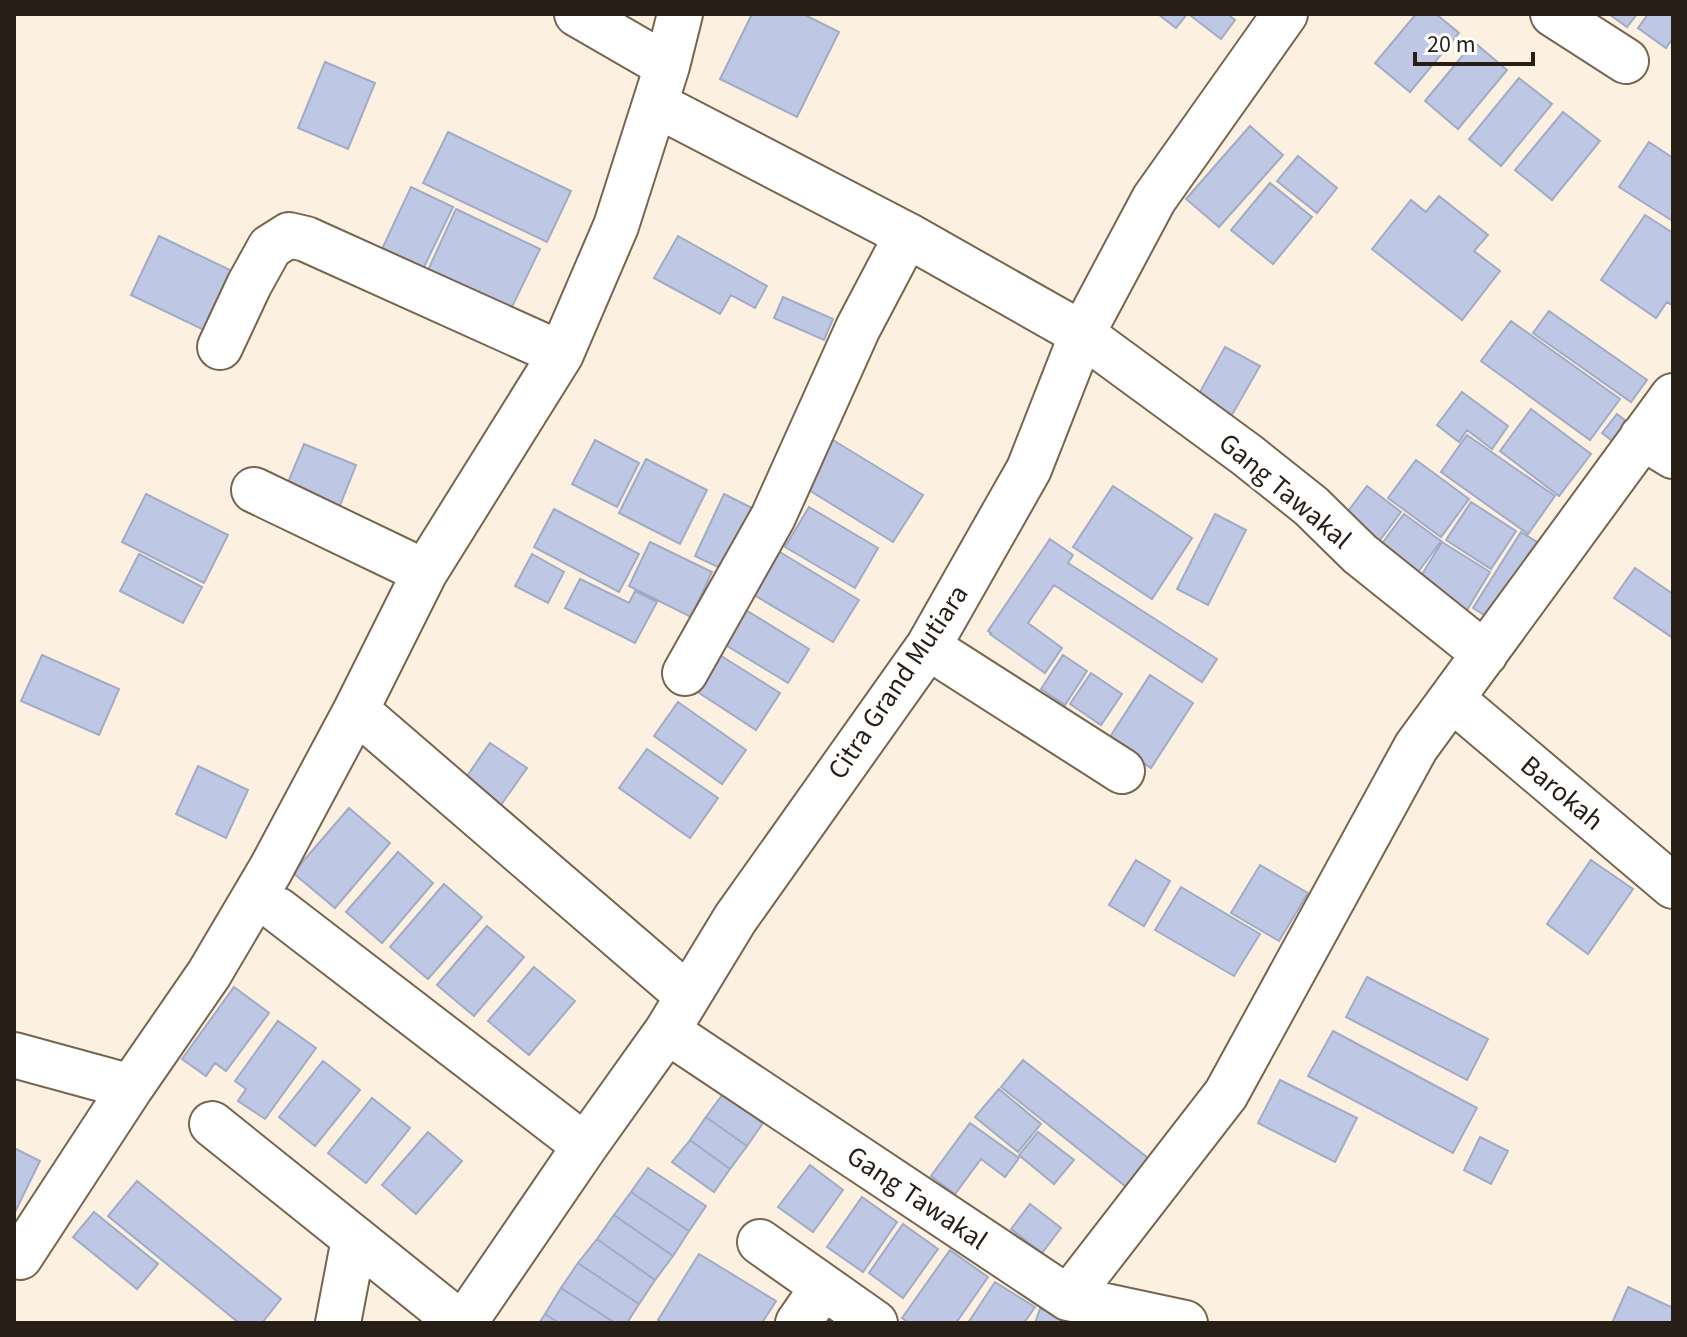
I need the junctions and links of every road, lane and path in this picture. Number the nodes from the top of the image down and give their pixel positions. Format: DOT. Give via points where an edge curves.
graph roads {
  1 [pos="577,14"];
  2 [pos="680,14"];
  3 [pos="1285,14"];
  4 [pos="1553,14"];
  5 [pos="1626,61"];
  6 [pos="661,85"];
  7 [pos="907,235"];
  8 [pos="1082,334"];
  9 [pos="220,347"];
  10 [pos="561,354"];
  11 [pos="1673,396"];
  12 [pos="1657,446"];
  13 [pos="254,490"];
  14 [pos="425,572"];
  15 [pos="928,647"];
  16 [pos="1485,654"];
  17 [pos="685,673"];
  18 [pos="1452,699"];
  19 [pos="356,710"];
  20 [pos="1122,771"];
  21 [pos="1673,886"];
  22 [pos="278,910"];
  23 [pos="677,1013"];
  24 [pos="14,1055"];
  25 [pos="131,1087"];
  26 [pos="212,1124"];
  27 [pos="585,1146"];
  28 [pos="354,1239"];
  29 [pos="760,1242"];
  30 [pos="20,1257"];
  31 [pos="823,1287"];
  32 [pos="1068,1298"];
  33 [pos="338,1323"];
  34 [pos="462,1323"];
  35 [pos="798,1323"];
  36 [pos="875,1323"];
  37 [pos="1185,1323"];
  1 -- 6 [label="street, Gang Tawakal"];
  2 -- 6 [label="street"];
  3 -- 8 [label="street, Citra Grand Mutiara" via="1154,199"];
  4 -- 5 [label="street"];
  6 -- 7 [label="street, Gang Tawakal"];
  6 -- 10 [label="street" via="616,226"];
  7 -- 8 [label="street, Gang Tawakal"];
  7 -- 17 [label="street" via="858,328 773,517"];
  8 -- 15 [label="street, Citra Grand Mutiara" via="1029,469"];
  8 -- 16 [label="street, Gang Tawakal" via="1247,455"];
  9 -- 10 [label="street" via="270,247 289,235"];
  10 -- 14 [label="street"];
  11 -- 12 [label="street"];
  12 -- 16 [label="street"];
  13 -- 14 [label="street"];
  14 -- 19 [label="street"];
  15 -- 20 [label="street"];
  15 -- 23 [label="street, Citra Grand Mutiara" via="735,919"];
  16 -- 18 [label="street"];
  18 -- 21 [label="street, Barokah"];
  18 -- 32 [label="street" via="1416,747 1226,1094"];
  19 -- 23 [label="street, Gang Tawakal"];
  19 -- 25 [label="street" via="209,974"];
  22 -- 27 [label="street"];
  23 -- 27 [label="street, Citra Grand Mutiara"];
  23 -- 32 [label="street, Gang Tawakal"];
  24 -- 25 [label="street"];
  25 -- 30 [label="street"];
  26 -- 28 [label="street"];
  27 -- 34 [label="street, Citra Grand Mutiara"];
  28 -- 33 [label="street"];
  28 -- 34 [label="street"];
  29 -- 31 [label="street"];
  31 -- 35 [label="street"];
  31 -- 36 [label="street"];
  32 -- 37 [label="street, Gang Tawakal"];
}
